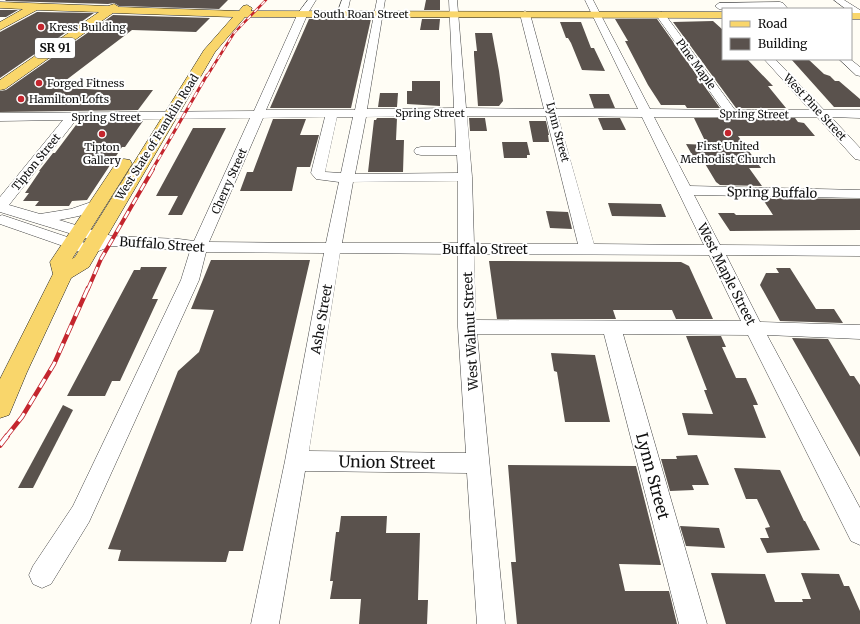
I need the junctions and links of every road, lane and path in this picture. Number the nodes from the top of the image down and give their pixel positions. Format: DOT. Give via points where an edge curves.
graph roads {
  1 [pos="45,0"];
  2 [pos="124,0"];
  3 [pos="254,0"];
  4 [pos="312,0"];
  5 [pos="346,0"];
  6 [pos="381,0"];
  7 [pos="453,0"];
  8 [pos="589,0"];
  9 [pos="0,5"];
  10 [pos="780,5"];
  11 [pos="34,6"];
  12 [pos="720,7"];
  13 [pos="739,7"];
  14 [pos="238,9"];
  15 [pos="110,10"];
  16 [pos="303,14"];
  17 [pos="342,14"];
  18 [pos="378,14"];
  19 [pos="454,14"];
  20 [pos="525,14"];
  21 [pos="596,15"];
  22 [pos="661,15"];
  23 [pos="0,27"];
  24 [pos="770,60"];
  25 [pos="845,60"];
  26 [pos="860,73"];
  27 [pos="0,86"];
  28 [pos="459,112"];
  29 [pos="553,112"];
  30 [pos="360,113"];
  31 [pos="646,113"];
  32 [pos="259,114"];
  33 [pos="332,114"];
  34 [pos="731,114"];
  35 [pos="820,114"];
  36 [pos="860,114"];
  37 [pos="163,116"];
  38 [pos="0,117"];
  39 [pos="72,117"];
  40 [pos="147,129"];
  41 [pos="132,151"];
  42 [pos="421,151"];
  43 [pos="463,151"];
  44 [pos="860,156"];
  45 [pos="465,177"];
  46 [pos="348,178"];
  47 [pos="685,190"];
  48 [pos="860,194"];
  49 [pos="97,204"];
  50 [pos="0,207"];
  51 [pos="0,219"];
  52 [pos="38,219"];
  53 [pos="90,240"];
  54 [pos="198,247"];
  55 [pos="333,248"];
  56 [pos="466,249"];
  57 [pos="588,250"];
  58 [pos="714,250"];
  59 [pos="860,251"];
  60 [pos="467,327"];
  61 [pos="754,328"];
  62 [pos="612,329"];
  63 [pos="860,332"];
  64 [pos="0,408"];
  65 [pos="296,461"];
  66 [pos="478,463"];
  67 [pos="860,533"];
  68 [pos="42,574"];
  69 [pos="265,624"];
  70 [pos="491,624"];
  71 [pos="693,624"];
  1 -- 11 [label="main road"];
  2 -- 15 [label="main road, SR 91"];
  3 -- 14 [label="main road, West State of Franklin Road"];
  4 -- 16 [label="street, Cherry Street"];
  5 -- 17 [label="street"];
  6 -- 18 [label="street, Ashe Street"];
  7 -- 19 [label="street, West Walnut Street"];
  8 -- 21 [label="street, West Maple Street"];
  9 -- 11 [label="main road, South Roan Street"];
  10 -- 13 [label="street"];
  11 -- 15 [label="main road, South Roan Street"];
  11 -- 23 [label="main road"];
  12 -- 13 [label="street"];
  12 -- 22 [label="main road, South Roan Street"];
  14 -- 15 [label="main road, South Roan Street"];
  14 -- 16 [label="main road, South Roan Street"];
  14 -- 37 [label="main road, West State of Franklin Road"];
  15 -- 27 [label="main road, SR 91"];
  16 -- 17 [label="main road, South Roan Street"];
  16 -- 32 [label="street, Cherry Street"];
  17 -- 18 [label="main road, South Roan Street"];
  18 -- 19 [label="main road, South Roan Street"];
  18 -- 30 [label="street, Ashe Street"];
  19 -- 20 [label="main road, South Roan Street"];
  19 -- 28 [label="street, West Walnut Street"];
  20 -- 21 [label="main road, South Roan Street"];
  20 -- 29 [label="street, Lynn Street"];
  21 -- 22 [label="main road, South Roan Street"];
  21 -- 31 [label="street, West Maple Street"];
  22 -- 34 [label="street, Pine Maple"];
  24 -- 35 [label="street, West Pine Street"];
  25 -- 26 [label="street"];
  28 -- 29 [label="street, Spring Street"];
  28 -- 30 [label="street, Spring Street"];
  28 -- 43 [label="street, West Walnut Street"];
  29 -- 31 [label="street, Spring Street"];
  29 -- 57 [label="street, Lynn Street"];
  30 -- 33 [label="street, Spring Street"];
  30 -- 46 [label="street, Ashe Street"];
  31 -- 34 [label="street, Spring Street"];
  31 -- 47 [label="street, West Maple Street"];
  32 -- 33 [label="street, Spring Street"];
  32 -- 37 [label="street, Spring Street"];
  32 -- 54 [label="street, Cherry Street"];
  33 -- 46 [label="street" via="318,173 331,178"];
  34 -- 35 [label="street, Spring Street"];
  35 -- 36 [label="street, Spring Street"];
  35 -- 44 [label="street, West Pine Street"];
  37 -- 39 [label="street, Spring Street"];
  37 -- 40 [label="main road, West State of Franklin Road"];
  37 -- 53 [label="main road, West State of Franklin Road"];
  38 -- 39 [label="street, Spring Street"];
  39 -- 50 [label="street, Tipton Street"];
  41 -- 49 [label="main road, West State of Franklin Road"];
  42 -- 43 [label="street"];
  43 -- 45 [label="street, West Walnut Street"];
  45 -- 46 [label="street"];
  45 -- 56 [label="street, West Walnut Street"];
  46 -- 55 [label="street, Ashe Street"];
  47 -- 48 [label="street, Spring Buffalo"];
  47 -- 58 [label="street, West Maple Street"];
  49 -- 52 [label="street" via="74,213"];
  49 -- 53 [label="main road, West State of Franklin Road"];
  50 -- 52 [label="street, Buffalo Street"];
  51 -- 53 [label="street, Buffalo Street"];
  52 -- 53 [label="street, Buffalo Street"];
  53 -- 54 [label="street, Buffalo Street"];
  53 -- 64 [label="main road, West State of Franklin Road" via="82,262 63,274"];
  54 -- 55 [label="street, Buffalo Street"];
  54 -- 68 [label="street, Cherry Street" via="190,280 81,514"];
  55 -- 56 [label="street, Buffalo Street"];
  55 -- 65 [label="street, Ashe Street"];
  56 -- 57 [label="street, Buffalo Street"];
  56 -- 60 [label="street, West Walnut Street"];
  57 -- 58 [label="street, Buffalo Street"];
  58 -- 59 [label="street, Buffalo Street"];
  58 -- 61 [label="street, West Maple Street"];
  60 -- 62 [label="street"];
  60 -- 66 [label="street, West Walnut Street"];
  61 -- 62 [label="street"];
  61 -- 63 [label="street"];
  61 -- 67 [label="street, West Maple Street"];
  62 -- 71 [label="street, Lynn Street"];
  65 -- 66 [label="street, Union Street"];
  65 -- 69 [label="street, Ashe Street"];
  66 -- 70 [label="street, West Walnut Street"];
}
